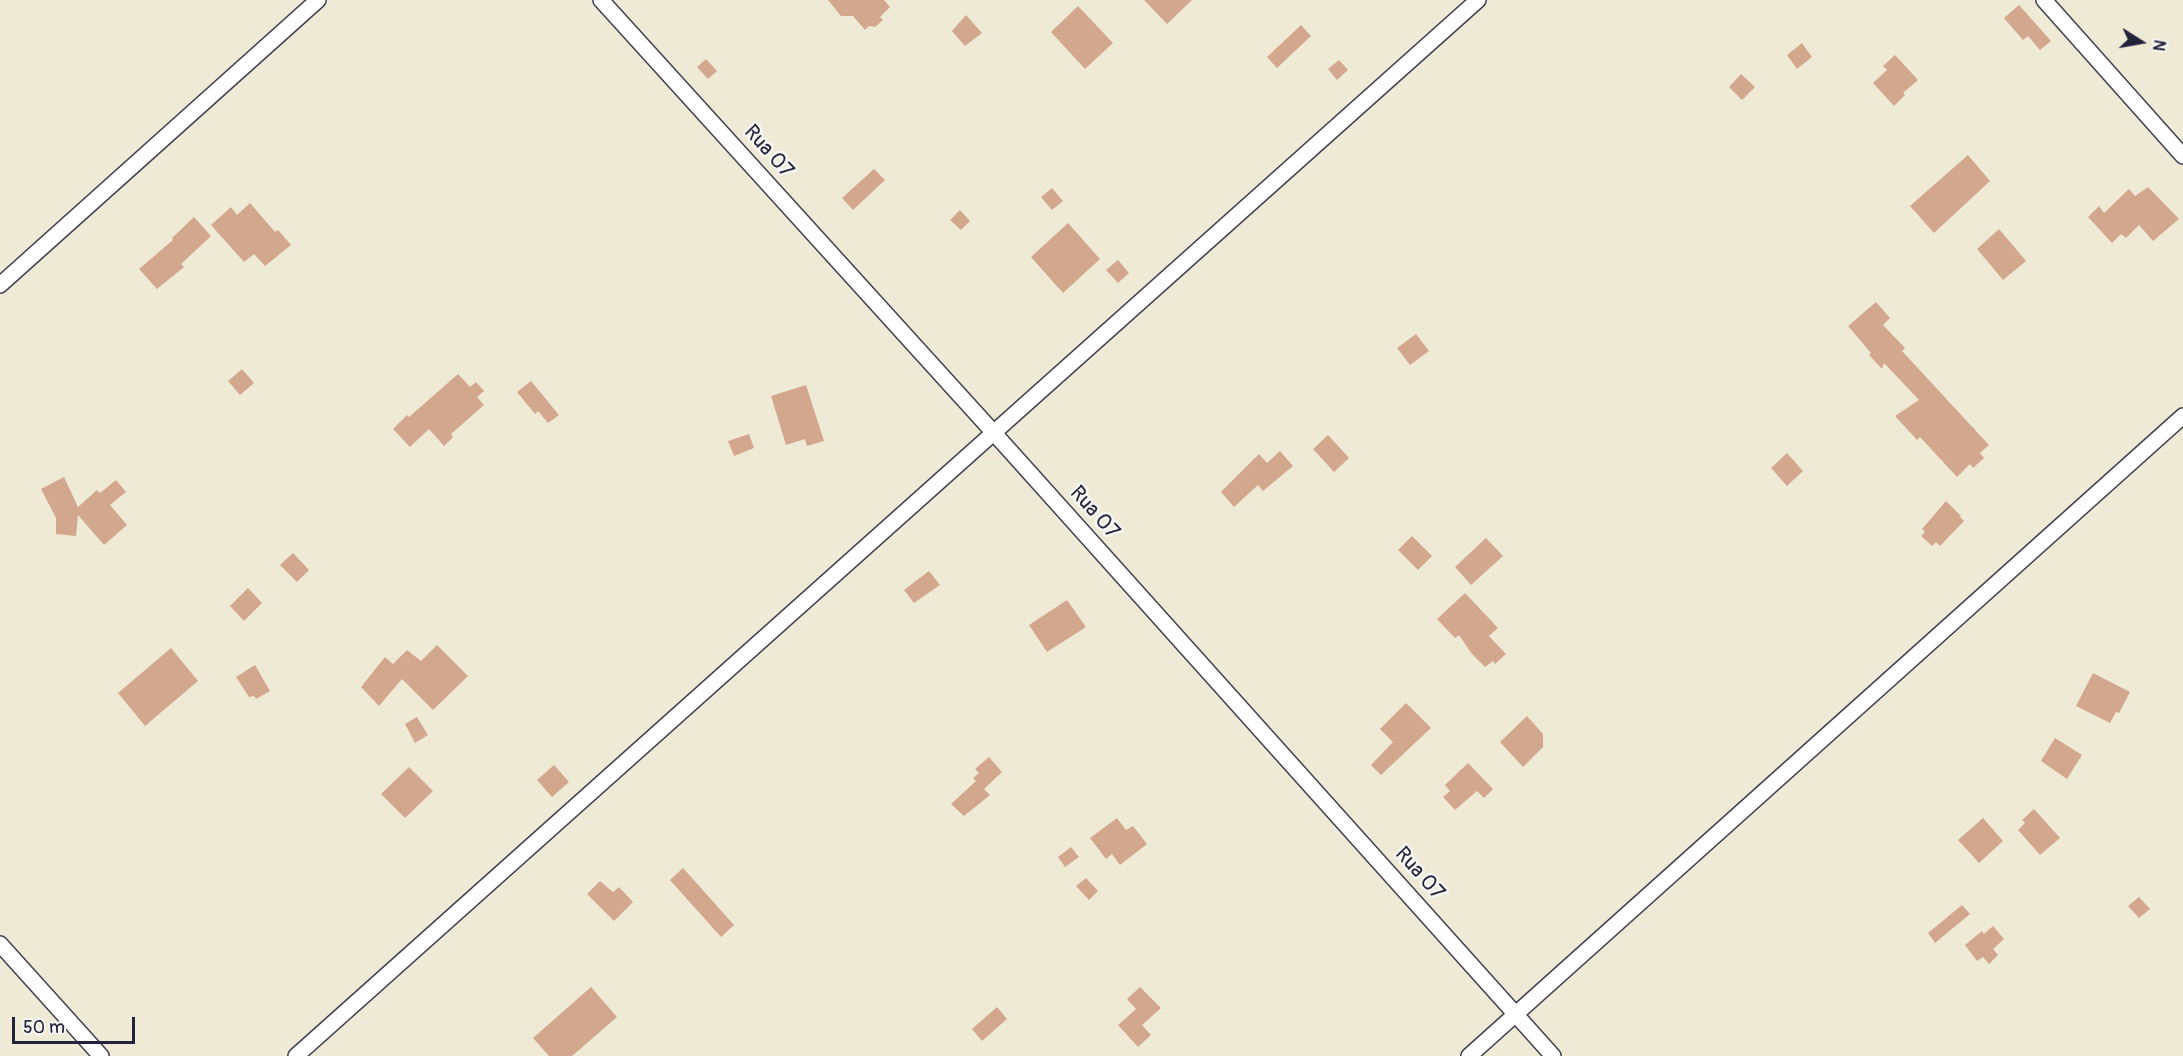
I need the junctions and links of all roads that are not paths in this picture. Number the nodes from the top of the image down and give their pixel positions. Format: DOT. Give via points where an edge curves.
graph roads {
  1 [pos="318,0"];
  2 [pos="601,0"];
  3 [pos="1478,0"];
  4 [pos="2044,0"];
  5 [pos="2183,156"];
  6 [pos="0,285"];
  7 [pos="2183,416"];
  8 [pos="994,433"];
  9 [pos="0,944"];
  10 [pos="1517,1014"];
  11 [pos="101,1056"];
  12 [pos="296,1056"];
  13 [pos="1469,1056"];
  14 [pos="1553,1056"];
  1 -- 6 [label="street"];
  2 -- 8 [label="street, Rua 07"];
  3 -- 8 [label="street"];
  4 -- 5 [label="street"];
  7 -- 10 [label="street"];
  8 -- 10 [label="street, Rua 07"];
  8 -- 12 [label="street"];
  9 -- 11 [label="street"];
  10 -- 13 [label="street"];
  10 -- 14 [label="street, Rua 07"];
}
